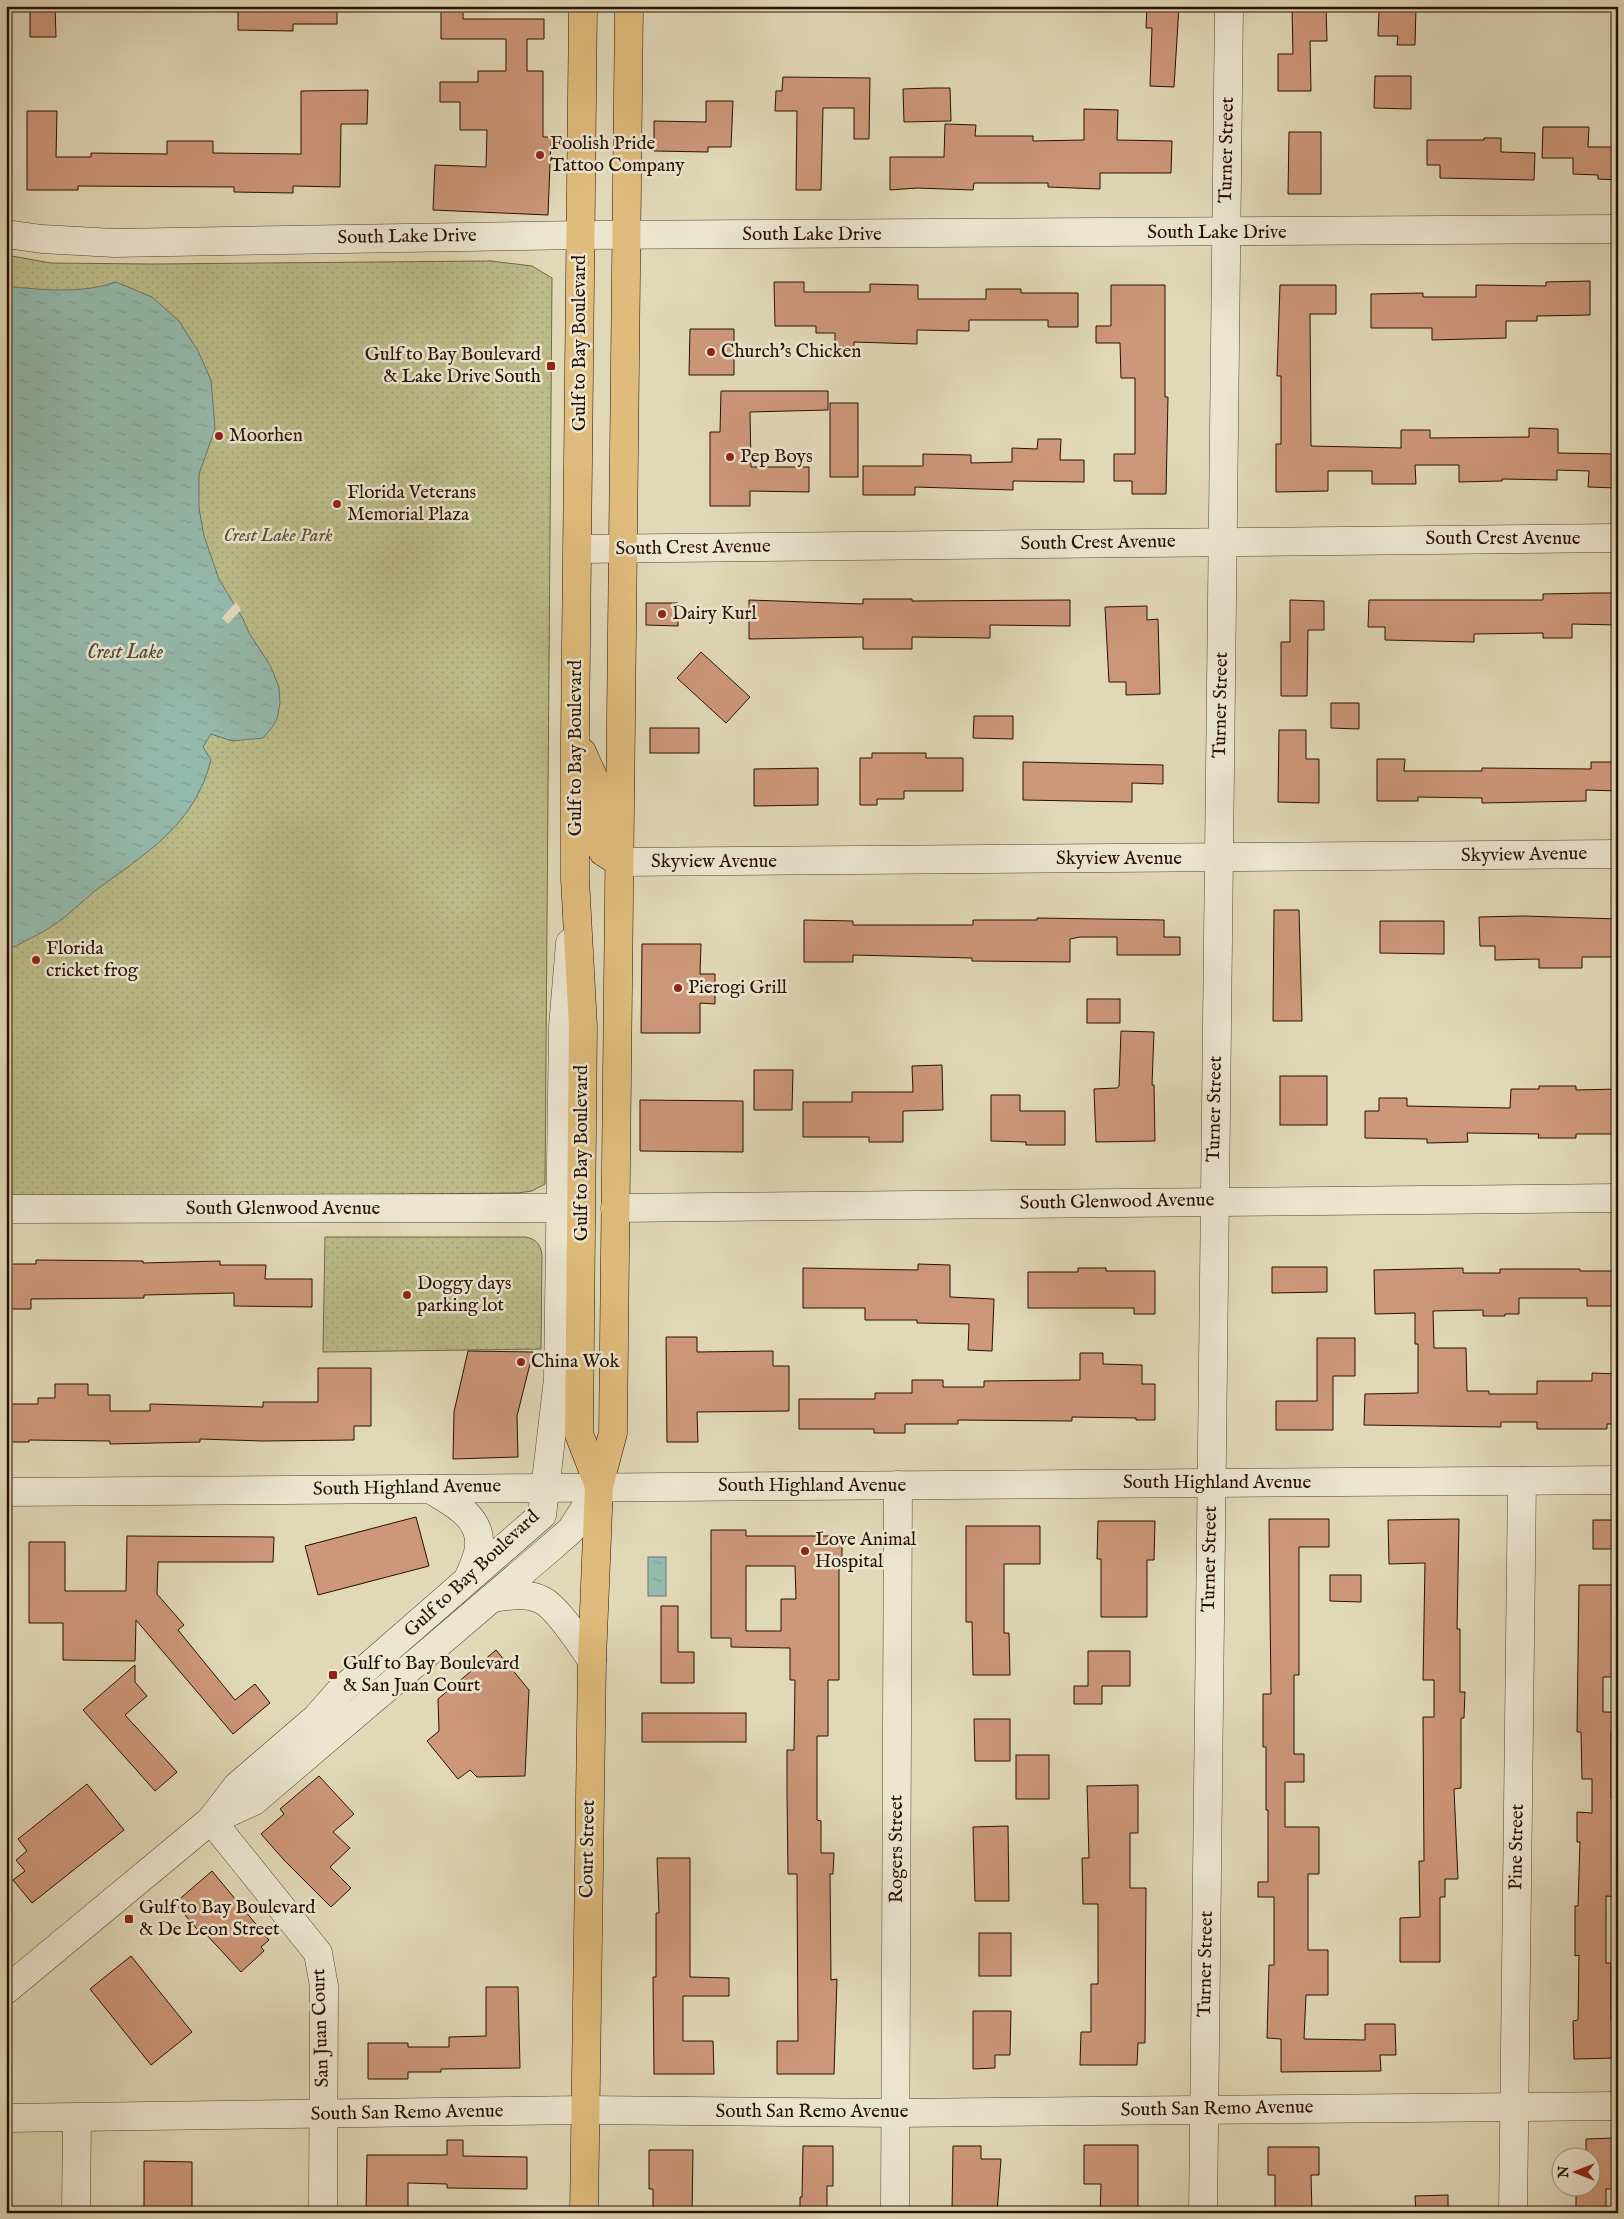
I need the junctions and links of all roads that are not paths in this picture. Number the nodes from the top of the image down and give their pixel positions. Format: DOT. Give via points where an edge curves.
graph roads {
  1 [pos="584,6"];
  2 [pos="629,6"];
  3 [pos="1229,6"];
  4 [pos="1618,230"];
  5 [pos="1226,232"];
  6 [pos="6,234"];
  7 [pos="580,235"];
  8 [pos="626,236"];
  9 [pos="1618,538"];
  10 [pos="1223,542"];
  11 [pos="578,549"];
  12 [pos="622,549"];
  13 [pos="575,737"];
  14 [pos="1618,854"];
  15 [pos="1220,858"];
  16 [pos="619,862"];
  17 [pos="575,880"];
  18 [pos="1618,1198"];
  19 [pos="1214,1200"];
  20 [pos="560,1208"];
  21 [pos="615,1208"];
  22 [pos="6,1209"];
  23 [pos="1618,1480"];
  24 [pos="1522,1481"];
  25 [pos="1211,1484"];
  26 [pos="898,1485"];
  27 [pos="599,1486"];
  28 [pos="546,1487"];
  29 [pos="430,1489"];
  30 [pos="6,1492"];
  31 [pos="468,1579"];
  32 [pos="492,1598"];
  33 [pos="592,1660"];
  34 [pos="211,1820"];
  35 [pos="10,1978"];
  36 [pos="1514,2106"];
  37 [pos="1618,2106"];
  38 [pos="1204,2109"];
  39 [pos="585,2110"];
  40 [pos="896,2113"];
  41 [pos="324,2114"];
  42 [pos="6,2118"];
  43 [pos="77,2118"];
  44 [pos="76,2213"];
  45 [pos="322,2213"];
  46 [pos="584,2213"];
  47 [pos="895,2213"];
  48 [pos="1203,2213"];
  49 [pos="1513,2213"];
  1 -- 7 [label="main road, Gulf to Bay Boulevard"];
  2 -- 8 [label="main road, Gulf to Bay Boulevard"];
  3 -- 5 [label="street, Turner Street"];
  4 -- 5 [label="street, South Lake Drive"];
  5 -- 8 [label="street, South Lake Drive"];
  5 -- 10 [label="street, Turner Street"];
  6 -- 7 [label="street, South Lake Drive" via="42,240 114,243"];
  7 -- 8 [label="street, South Lake Drive"];
  7 -- 11 [label="main road, Gulf to Bay Boulevard"];
  8 -- 12 [label="main road, Gulf to Bay Boulevard"];
  9 -- 10 [label="street, South Crest Avenue"];
  10 -- 12 [label="street, South Crest Avenue"];
  10 -- 15 [label="street, Turner Street"];
  11 -- 12 [label="street, South Crest Avenue"];
  11 -- 13 [label="main road, Gulf to Bay Boulevard"];
  12 -- 16 [label="main road, Gulf to Bay Boulevard"];
  13 -- 16 [label="main road" via="594,779 595,834 603,852"];
  13 -- 17 [label="main road, Gulf to Bay Boulevard"];
  14 -- 15 [label="street, Skyview Avenue"];
  15 -- 16 [label="street, Skyview Avenue"];
  15 -- 19 [label="street, Turner Street"];
  16 -- 21 [label="main road, Gulf to Bay Boulevard"];
  17 -- 20 [label="street, Gulf to Bay Boulevard" via="563,1027"];
  17 -- 27 [label="main road, Gulf to Bay Boulevard" via="583,1026 580,1434"];
  18 -- 19 [label="street, South Glenwood Avenue"];
  19 -- 21 [label="street, South Glenwood Avenue"];
  19 -- 25 [label="street, Turner Street"];
  20 -- 22 [label="street, South Glenwood Avenue"];
  20 -- 28 [label="street, Gulf to Bay Boulevard" via="558,1379"];
  21 -- 27 [label="main road, Gulf to Bay Boulevard" via="613,1433"];
  23 -- 24 [label="street, South Highland Avenue"];
  24 -- 25 [label="street, South Highland Avenue"];
  24 -- 36 [label="street, Pine Street"];
  25 -- 26 [label="street, South Highland Avenue"];
  25 -- 38 [label="street, Turner Street"];
  26 -- 27 [label="street, South Highland Avenue"];
  26 -- 40 [label="street, Rogers Street"];
  27 -- 28 [label="street, South Highland Avenue"];
  27 -- 32 [label="street, Gulf to Bay Boulevard" via="571,1530"];
  27 -- 33 [label="main road, Court Street"];
  28 -- 29 [label="street, South Highland Avenue"];
  28 -- 31 [label="street, Gulf to Bay Boulevard" via="542,1515"];
  29 -- 30 [label="street, South Highland Avenue"];
  29 -- 31 [label="street" via="465,1510 476,1528 479,1545"];
  31 -- 34 [label="street, Gulf to Bay Boulevard" via="338,1692 316,1718 237,1786"];
  32 -- 33 [label="street" via="515,1595 543,1600 566,1624"];
  32 -- 34 [label="street, Gulf to Bay Boulevard" via="254,1801"];
  33 -- 39 [label="main road, Court Street"];
  34 -- 35 [label="street, Gulf to Bay Boulevard"];
  34 -- 41 [label="street, San Juan Court" via="318,1953 324,1986"];
  36 -- 37 [label="street, South San Remo Avenue"];
  36 -- 38 [label="street, South San Remo Avenue"];
  36 -- 49 [label="street, Pine Street"];
  38 -- 40 [label="street, South San Remo Avenue"];
  38 -- 48 [label="street, Turner Street"];
  39 -- 40 [label="street, South San Remo Avenue"];
  39 -- 41 [label="street, South San Remo Avenue"];
  39 -- 46 [label="main road, Court Street"];
  40 -- 47 [label="street, Rogers Street"];
  41 -- 43 [label="street, South San Remo Avenue"];
  41 -- 45 [label="street, San Juan Court"];
  42 -- 43 [label="street, South San Remo Avenue"];
  43 -- 44 [label="street"];
}
